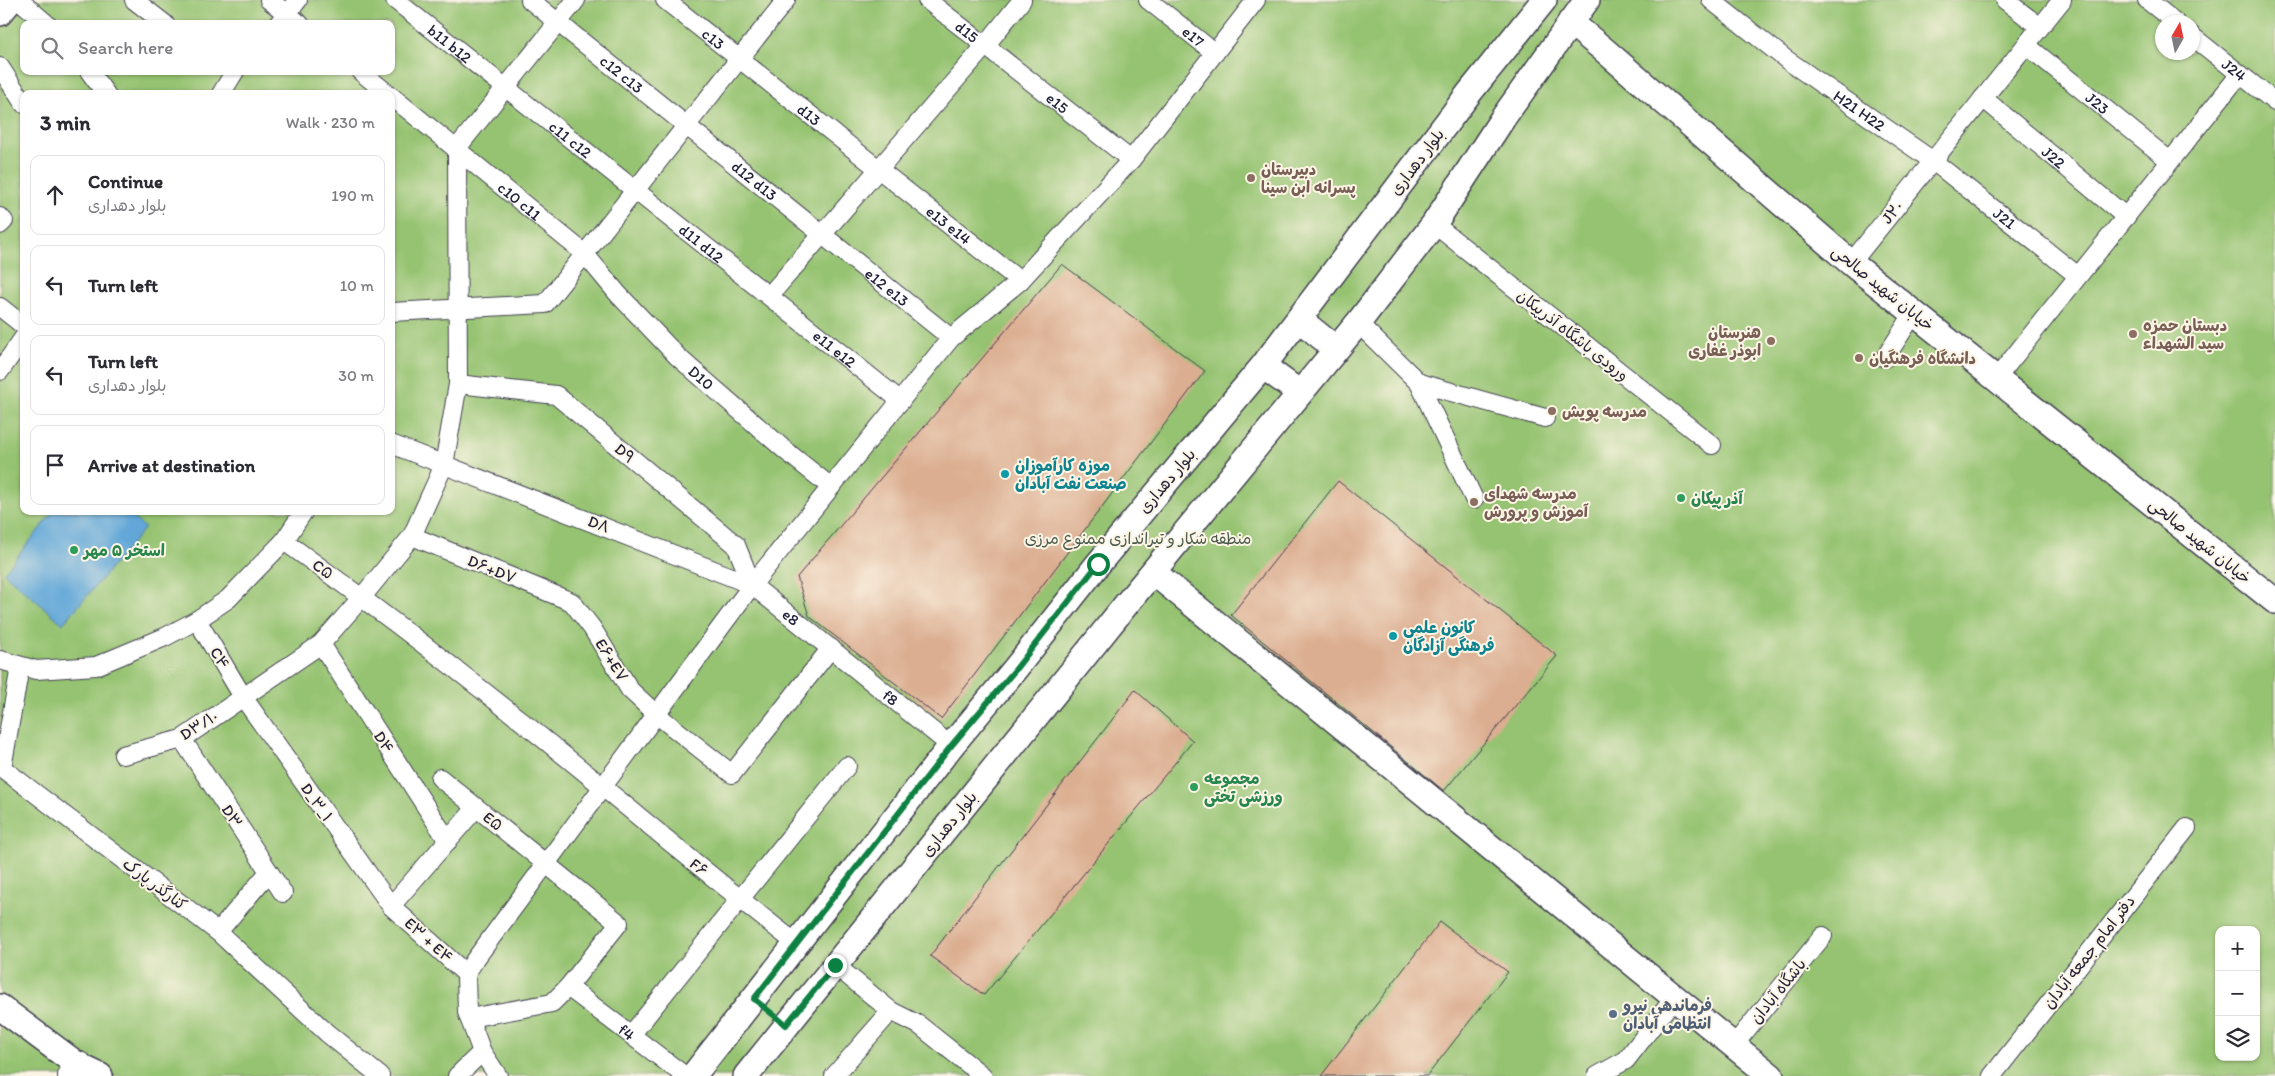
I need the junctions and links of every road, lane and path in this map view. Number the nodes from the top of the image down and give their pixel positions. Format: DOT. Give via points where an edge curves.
graph roads {
  1 [pos="10,0"];
  2 [pos="19,0"];
  3 [pos="134,0"];
  4 [pos="269,0"];
  5 [pos="298,0"];
  6 [pos="395,0"];
  7 [pos="530,0"];
  8 [pos="576,0"];
  9 [pos="665,0"];
  10 [pos="786,0"];
  11 [pos="927,0"];
  12 [pos="1022,0"];
  13 [pos="1148,0"];
  14 [pos="1256,0"];
  15 [pos="1544,0"];
  16 [pos="1586,0"];
  17 [pos="1712,0"];
  18 [pos="2005,0"];
  19 [pos="2062,0"];
  20 [pos="2147,0"];
  21 [pos="0,13"];
  22 [pos="2166,15"];
  23 [pos="43,20"];
  24 [pos="160,20"];
  25 [pos="288,20"];
  26 [pos="558,22"];
  27 [pos="1570,22"];
  28 [pos="2040,27"];
  29 [pos="2200,42"];
  30 [pos="2026,45"];
  31 [pos="985,46"];
  32 [pos="1215,53"];
  33 [pos="740,58"];
  34 [pos="0,67"];
  35 [pos="2240,74"];
  36 [pos="92,75"];
  37 [pos="230,75"];
  38 [pos="365,75"];
  39 [pos="506,88"];
  40 [pos="103,90"];
  41 [pos="223,90"];
  42 [pos="384,90"];
  43 [pos="20,98"];
  44 [pos="1983,98"];
  45 [pos="395,99"];
  46 [pos="2275,102"];
  47 [pos="686,125"];
  48 [pos="457,148"];
  49 [pos="1131,160"];
  50 [pos="1933,161"];
  51 [pos="2170,161"];
  52 [pos="879,168"];
  53 [pos="634,190"];
  54 [pos="2126,216"];
  55 [pos="0,217"];
  56 [pos="1434,224"];
  57 [pos="0,225"];
  58 [pos="822,235"];
  59 [pos="584,253"];
  60 [pos="1851,263"];
  61 [pos="2078,276"];
  62 [pos="1020,281"];
  63 [pos="769,296"];
  64 [pos="0,307"];
  65 [pos="457,309"];
  66 [pos="395,312"];
  67 [pos="1914,313"];
  68 [pos="1299,319"];
  69 [pos="20,323"];
  70 [pos="1358,323"];
  71 [pos="951,338"];
  72 [pos="20,343"];
  73 [pos="1336,350"];
  74 [pos="1885,358"];
  75 [pos="1263,366"];
  76 [pos="0,371"];
  77 [pos="1996,379"];
  78 [pos="1419,382"];
  79 [pos="458,384"];
  80 [pos="1300,393"];
  81 [pos="901,401"];
  82 [pos="1545,418"];
  83 [pos="1712,445"];
  84 [pos="395,446"];
  85 [pos="444,465"];
  86 [pos="831,487"];
  87 [pos="1474,499"];
  88 [pos="301,515"];
  89 [pos="412,536"];
  90 [pos="284,541"];
  91 [pos="1153,572"];
  92 [pos="752,585"];
  93 [pos="362,597"];
  94 [pos="2275,601"];
  95 [pos="572,602"];
  96 [pos="197,620"];
  97 [pos="321,644"];
  98 [pos="831,648"];
  99 [pos="0,660"];
  100 [pos="20,667"];
  101 [pos="244,696"];
  102 [pos="656,714"];
  103 [pos="182,739"];
  104 [pos="951,746"];
  105 [pos="122,755"];
  106 [pos="847,766"];
  107 [pos="440,778"];
  108 [pos="602,787"];
  109 [pos="476,808"];
  110 [pos="2187,828"];
  111 [pos="448,841"];
  112 [pos="546,864"];
  113 [pos="269,872"];
  114 [pos="283,894"];
  115 [pos="740,900"];
  116 [pos="391,906"];
  117 [pos="218,932"];
  118 [pos="1823,936"];
  119 [pos="797,944"];
  120 [pos="835,965"];
  121 [pos="466,974"];
  122 [pos="568,987"];
  123 [pos="1675,997"];
  124 [pos="754,999"];
  125 [pos="0,1007"];
  126 [pos="891,1011"];
  127 [pos="468,1018"];
  128 [pos="786,1025"];
  129 [pos="631,1035"];
  130 [pos="1734,1045"];
  131 [pos="482,1052"];
  132 [pos="85,1074"];
  133 [pos="380,1076"];
  134 [pos="456,1076"];
  135 [pos="498,1076"];
  136 [pos="685,1076"];
  137 [pos="693,1076"];
  138 [pos="746,1076"];
  139 [pos="834,1076"];
  140 [pos="983,1076"];
  141 [pos="1597,1076"];
  142 [pos="1771,1076"];
  143 [pos="1992,1076"];
  1 -- 21 [label="main road"];
  2 -- 23 [label="street"];
  3 -- 24 [label="street"];
  4 -- 25 [label="street"];
  5 -- 25 [label="street"];
  6 -- 39 [label="street, b11 b12"];
  7 -- 26 [label="street, c12 c13"];
  8 -- 26 [label="street"];
  9 -- 33 [label="street, c13"];
  10 -- 33 [label="street"];
  11 -- 31 [label="street, d15"];
  12 -- 31 [label="street"];
  13 -- 32 [label="street, e17"];
  14 -- 32 [label="street"];
  15 -- 68 [label="main road, بلوار دهداری" via="1470,92"];
  16 -- 27 [label="main road, بلوار دهداری"];
  17 -- 50 [label="street, H21 H22" via="1787,60"];
  18 -- 28 [label="street"];
  19 -- 28 [label="street, J۲۰"];
  20 -- 22 [label="street"];
  26 -- 39 [label="street"];
  26 -- 47 [label="street, c12 c13"];
  27 -- 56 [label="main road, بلوار دهداری"];
  27 -- 60 [label="main road, خیابان شهید صالحی"];
  28 -- 30 [label="street, J۲۰"];
  29 -- 35 [label="street, J24"];
  30 -- 44 [label="street, J۲۰"];
  30 -- 51 [label="street, J23"];
  31 -- 49 [label="street, e15"];
  31 -- 52 [label="street"];
  32 -- 49 [label="street"];
  33 -- 47 [label="street"];
  33 -- 52 [label="street, d13"];
  34 -- 43 [label="street"];
  35 -- 46 [label="street, J24"];
  35 -- 51 [label="street"];
  36 -- 40 [label="street"];
  37 -- 41 [label="street"];
  38 -- 42 [label="street, c10 c11"];
  39 -- 48 [label="street"];
  39 -- 53 [label="street, c11 c12"];
  44 -- 50 [label="street, J۲۰"];
  44 -- 54 [label="street, J22"];
  45 -- 48 [label="street, c10 c11"];
  47 -- 53 [label="street"];
  47 -- 58 [label="street, d12 d13"];
  48 -- 59 [label="street, c10 c11"];
  48 -- 65 [label="street, D۳/۱۰"];
  49 -- 62 [label="street"];
  50 -- 60 [label="street, J۲۰"];
  50 -- 61 [label="street, J21"];
  51 -- 54 [label="street"];
  52 -- 58 [label="street"];
  52 -- 62 [label="street, e13 e14"];
  53 -- 59 [label="street"];
  53 -- 63 [label="street, d11 d12"];
  54 -- 61 [label="street"];
  55 -- 57 [label="street" via="4,221"];
  56 -- 70 [label="main road, بلوار دهداری"];
  56 -- 83 [label="street, ورودی باشگاه آذرپیکان"];
  58 -- 63 [label="street"];
  58 -- 71 [label="street, e12 e13"];
  59 -- 65 [label="street" via="545,304"];
  59 -- 86 [label="street, D10" via="678,357"];
  60 -- 67 [label="main road, خیابان شهید صالحی"];
  61 -- 77 [label="street"];
  62 -- 71 [label="street"];
  63 -- 81 [label="street, e11 e12"];
  64 -- 69 [label="street"];
  65 -- 66 [label="street"];
  65 -- 79 [label="street, D۳/۱۰"];
  67 -- 74 [label="street"];
  67 -- 77 [label="main road, خیابان شهید صالحی"];
  68 -- 73 [label="main road"];
  68 -- 75 [label="main road, بلوار دهداری"];
  70 -- 73 [label="main road, بلوار دهداری"];
  70 -- 78 [label="street"];
  71 -- 81 [label="street"];
  72 -- 76 [label="street"];
  73 -- 80 [label="main road, بلوار دهداری"];
  75 -- 80 [label="main road"];
  75 -- 104 [label="main road, بلوار دهداری"];
  77 -- 94 [label="main road, خیابان شهید صالحی"];
  78 -- 82 [label="street"];
  78 -- 87 [label="street"];
  79 -- 85 [label="street, D۳/۱۰"];
  79 -- 92 [label="street, D۹" via="556,395 736,545"];
  80 -- 91 [label="main road, بلوار دهداری"];
  81 -- 86 [label="street"];
  84 -- 85 [label="street, D۸"];
  85 -- 89 [label="street, D۳/۱۰"];
  85 -- 92 [label="street, D۸"];
  86 -- 92 [label="street"];
  88 -- 90 [label="street"];
  89 -- 93 [label="street, D۳/۱۰"];
  89 -- 95 [label="street, D۶+D۷"];
  90 -- 93 [label="street, C۵"];
  90 -- 96 [label="street" via="228,599"];
  91 -- 120 [label="main road, بلوار دهداری"];
  91 -- 123 [label="main road"];
  92 -- 98 [label="street, e8"];
  92 -- 102 [label="street"];
  93 -- 97 [label="street, D۳/۱۰"];
  93 -- 108 [label="street, C۵"];
  95 -- 102 [label="street, E۶+E۷" via="630,690"];
  96 -- 100 [label="street" via="96,666 36,670"];
  96 -- 101 [label="street, C۴"];
  97 -- 101 [label="street, D۳/۱۰"];
  97 -- 111 [label="street, D۴"];
  98 -- 102 [label="street, E۶+E۷" via="732,774"];
  98 -- 104 [label="street, f8"];
  99 -- 100 [label="street"];
  100 -- 117 [label="street, کنارگذر پارک" via="2,768"];
  101 -- 103 [label="street, D۳/۱۰"];
  101 -- 116 [label="street, D_۳_۱"];
  102 -- 108 [label="street"];
  103 -- 105 [label="street, D۳/۱۰"];
  103 -- 113 [label="street, D۳"];
  104 -- 119 [label="main road, بلوار دهداری"];
  106 -- 115 [label="street"];
  107 -- 109 [label="street, E۵"];
  108 -- 112 [label="street"];
  108 -- 115 [label="street, F۶"];
  109 -- 111 [label="street"];
  109 -- 112 [label="street, E۵"];
  110 -- 143 [label="street, دفتر امام جمعه آبادان"];
  111 -- 116 [label="street"];
  112 -- 121 [label="street"];
  112 -- 122 [label="street, E۵" via="619,923"];
  113 -- 114 [label="street, D۳"];
  113 -- 117 [label="street"];
  115 -- 119 [label="street, F۶"];
  115 -- 129 [label="street"];
  116 -- 121 [label="street, E۳ + E۴"];
  117 -- 133 [label="street, کنارگذر پارک" via="327,1033"];
  118 -- 130 [label="street, باشگاه آبادان"];
  119 -- 124 [label="main road, بلوار دهداری"];
  120 -- 126 [label="street"];
  120 -- 128 [label="main road, بلوار دهداری"];
  121 -- 127 [label="street"];
  122 -- 127 [label="street" via="552,1002"];
  122 -- 129 [label="street, f4"];
  123 -- 130 [label="main road"];
  123 -- 141 [label="street" via="1626,1060"];
  124 -- 128 [label="main road"];
  124 -- 137 [label="main road, بلوار دهداری"];
  125 -- 132 [label="main road"];
  126 -- 139 [label="street"];
  126 -- 140 [label="street" via="919,1025"];
  127 -- 131 [label="street"];
  128 -- 138 [label="main road, بلوار دهداری"];
  129 -- 136 [label="street, f4"];
  130 -- 142 [label="main road"];
  131 -- 134 [label="street"];
  131 -- 135 [label="street"];
}
